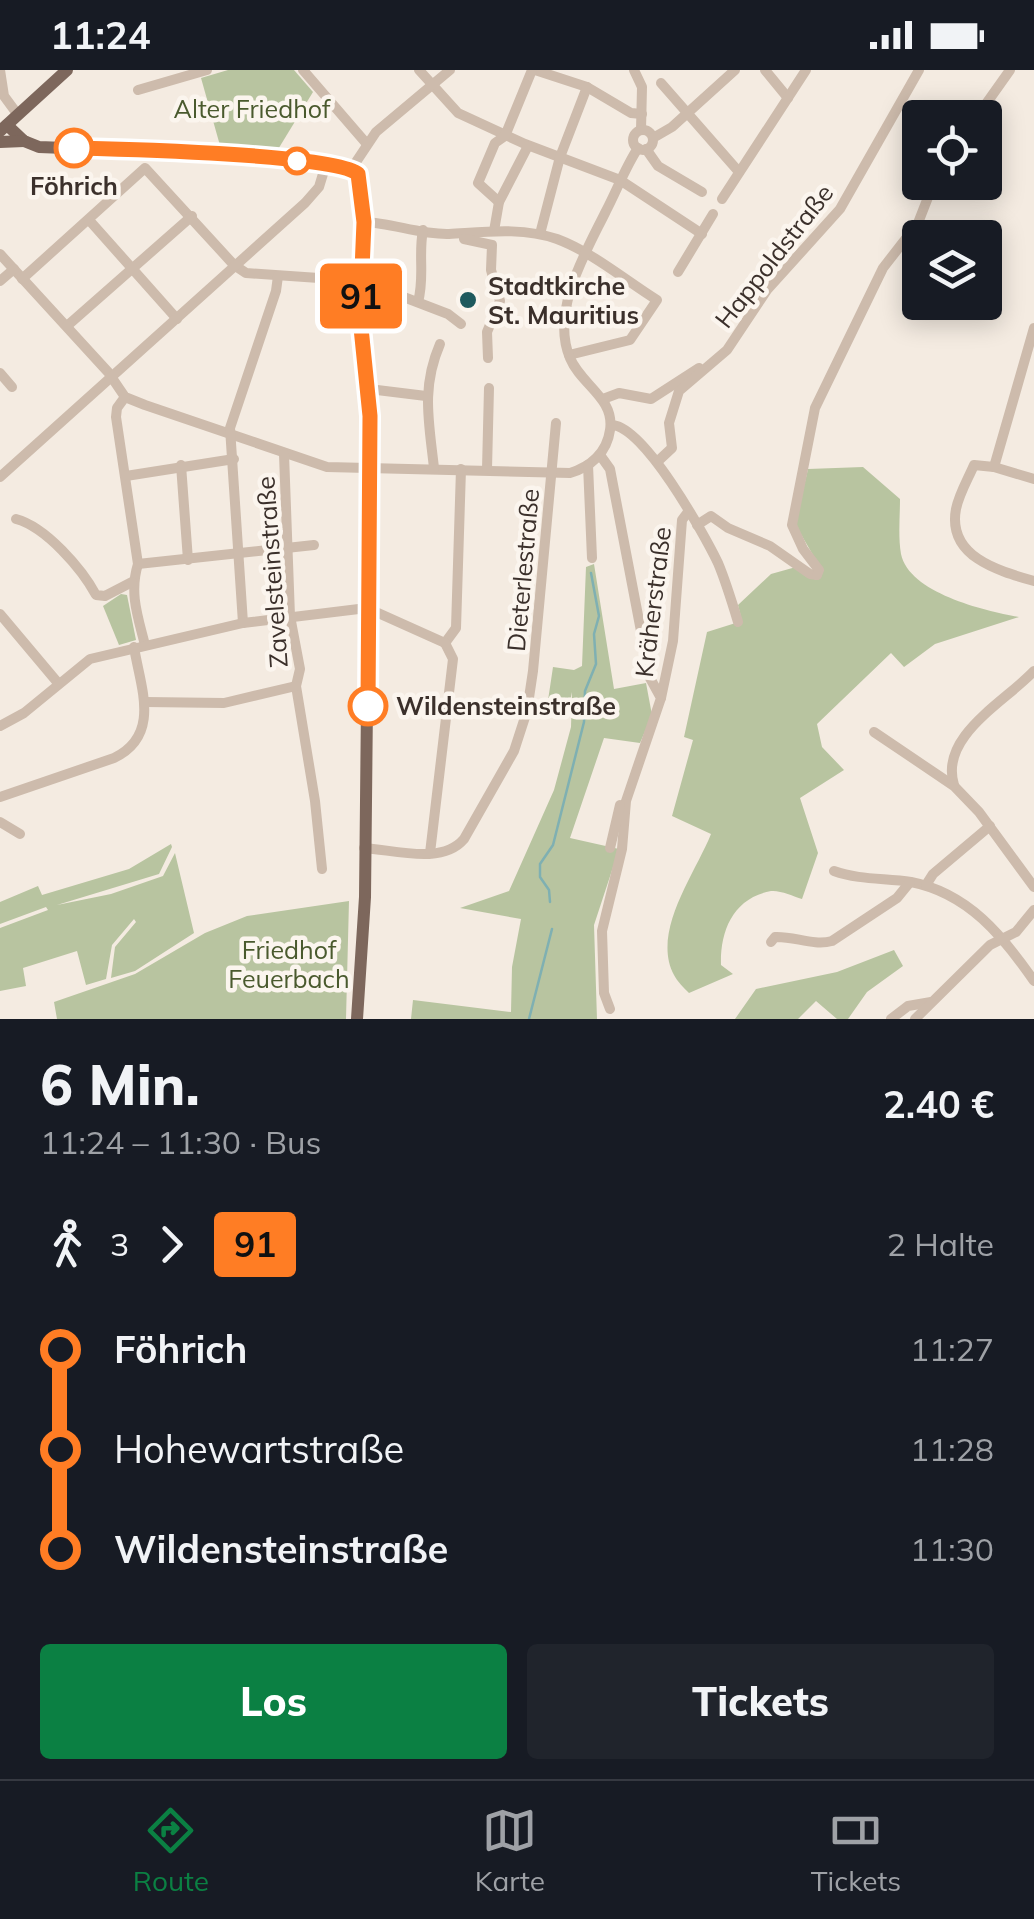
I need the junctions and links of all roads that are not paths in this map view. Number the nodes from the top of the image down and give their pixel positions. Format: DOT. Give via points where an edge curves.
graph roads {
  1 [pos="0,70"];
  2 [pos="67,70"];
  3 [pos="207,70"];
  4 [pos="303,70"];
  5 [pos="418,70"];
  6 [pos="450,70"];
  7 [pos="534,70"];
  8 [pos="735,70"];
  9 [pos="765,70"];
  10 [pos="806,70"];
  11 [pos="919,70"];
  12 [pos="1010,70"];
  13 [pos="640,72"];
  14 [pos="170,76"];
  15 [pos="661,83"];
  16 [pos="430,86"];
  17 [pos="587,87"];
  18 [pos="138,90"];
  19 [pos="788,98"];
  20 [pos="989,100"];
  21 [pos="687,113"];
  22 [pos="642,114"];
  23 [pos="18,115"];
  24 [pos="4,128"];
  25 [pos="642,130"];
  26 [pos="505,136"];
  27 [pos="652,138"];
  28 [pos="24,141"];
  29 [pos="0,142"];
  30 [pos="366,143"];
  31 [pos="528,146"];
  32 [pos="642,149"];
  33 [pos="560,157"];
  34 [pos="326,164"];
  35 [pos="352,168"];
  36 [pos="739,172"];
  37 [pos="620,180"];
  38 [pos="702,192"];
  39 [pos="722,199"];
  40 [pos="927,200"];
  41 [pos="499,202"];
  42 [pos="712,214"];
  43 [pos="192,216"];
  44 [pos="89,220"];
  45 [pos="364,222"];
  46 [pos="424,230"];
  47 [pos="494,231"];
  48 [pos="450,234"];
  49 [pos="540,234"];
  50 [pos="702,234"];
  51 [pos="0,254"];
  52 [pos="584,254"];
  53 [pos="234,265"];
  54 [pos="131,268"];
  55 [pos="14,269"];
  56 [pos="678,272"];
  57 [pos="278,276"];
  58 [pos="22,278"];
  59 [pos="0,281"];
  60 [pos="362,281"];
  61 [pos="418,302"];
  62 [pos="177,318"];
  63 [pos="461,324"];
  64 [pos="67,326"];
  65 [pos="1034,328"];
  66 [pos="440,344"];
  67 [pos="569,355"];
  68 [pos="488,358"];
  69 [pos="718,359"];
  70 [pos="0,373"];
  71 [pos="112,378"];
  72 [pos="12,387"];
  73 [pos="490,388"];
  74 [pos="369,389"];
  75 [pos="125,396"];
  76 [pos="426,396"];
  77 [pos="603,399"];
  78 [pos="556,423"];
  79 [pos="611,424"];
  80 [pos="233,436"];
  81 [pos="284,454"];
  82 [pos="600,454"];
  83 [pos="234,460"];
  84 [pos="657,462"];
  85 [pos="588,465"];
  86 [pos="181,466"];
  87 [pos="994,467"];
  88 [pos="369,468"];
  89 [pos="434,468"];
  90 [pos="460,469"];
  91 [pos="487,470"];
  92 [pos="552,473"];
  93 [pos="126,476"];
  94 [pos="0,478"];
  95 [pos="1034,479"];
  96 [pos="688,512"];
  97 [pos="16,518"];
  98 [pos="697,524"];
  99 [pos="314,545"];
  100 [pos="288,546"];
  101 [pos="237,553"];
  102 [pos="592,558"];
  103 [pos="188,560"];
  104 [pos="138,564"];
  105 [pos="1034,581"];
  106 [pos="132,582"];
  107 [pos="367,608"];
  108 [pos="0,614"];
  109 [pos="290,616"];
  110 [pos="738,622"];
  111 [pos="243,624"];
  112 [pos="445,643"];
  113 [pos="140,646"];
  114 [pos="1034,672"];
  115 [pos="58,682"];
  116 [pos="296,686"];
  117 [pos="661,698"];
  118 [pos="146,702"];
  119 [pos="0,726"];
  120 [pos="874,732"];
  121 [pos="631,783"];
  122 [pos="954,786"];
  123 [pos="0,796"];
  124 [pos="0,822"];
  125 [pos="990,826"];
  126 [pos="20,834"];
  127 [pos="364,848"];
  128 [pos="610,848"];
  129 [pos="430,853"];
  130 [pos="322,870"];
  131 [pos="834,871"];
  132 [pos="910,882"];
  133 [pos="926,886"];
  134 [pos="1034,887"];
  135 [pos="1034,910"];
  136 [pos="1002,939"];
  137 [pos="770,942"];
  138 [pos="1034,981"];
  139 [pos="932,1002"];
  140 [pos="610,1010"];
  141 [pos="356,1019"];
  142 [pos="891,1019"];
  143 [pos="915,1019"];
  1 -- 23 [label="street" via="4,96"];
  2 -- 23 [label="main road"];
  3 -- 14 [label="street"];
  4 -- 30 [label="street"];
  5 -- 16 [label="street"];
  6 -- 16 [label="street"];
  7 -- 17 [label="street"];
  7 -- 26 [label="street"];
  8 -- 21 [label="street"];
  9 -- 19 [label="street"];
  10 -- 19 [label="street"];
  11 -- 69 [label="street, Happoldstraße" via="840,208"];
  12 -- 20 [label="street"];
  13 -- 22 [label="street"];
  14 -- 18 [label="street"];
  15 -- 21 [label="street"];
  16 -- 26 [label="street" via="458,113"];
  16 -- 30 [label="street"];
  17 -- 22 [label="street"];
  17 -- 33 [label="street"];
  19 -- 36 [label="street"];
  21 -- 27 [label="street"];
  21 -- 36 [label="street"];
  22 -- 25 [label="street"];
  23 -- 24 [label="main road"];
  24 -- 28 [label="main road"];
  25 -- 27 [label="street"];
  25 -- 32 [label="street" via="633,140"];
  26 -- 31 [label="street"];
  26 -- 41 [label="street" via="495,143 478,183"];
  27 -- 32 [label="street"];
  28 -- 29 [label="main road"];
  28 -- 34 [label="main road"];
  30 -- 35 [label="street"];
  31 -- 33 [label="street"];
  31 -- 41 [label="street"];
  32 -- 37 [label="street"];
  32 -- 38 [label="street"];
  33 -- 37 [label="street"];
  33 -- 49 [label="street"];
  34 -- 35 [label="main road"];
  34 -- 53 [label="street" via="319,187"];
  35 -- 45 [label="main road" via="360,179"];
  36 -- 39 [label="street"];
  37 -- 50 [label="street"];
  37 -- 52 [label="street"];
  40 -- 98 [label="street" via="883,268 815,408 792,520 819,570 814,576 711,516"];
  41 -- 47 [label="street"];
  42 -- 50 [label="street"];
  43 -- 44 [label="street" via="145,168"];
  43 -- 53 [label="street"];
  43 -- 54 [label="street"];
  44 -- 54 [label="street"];
  44 -- 58 [label="street"];
  45 -- 46 [label="street"];
  45 -- 60 [label="main road"];
  46 -- 48 [label="street"];
  46 -- 61 [label="street"];
  47 -- 48 [label="street"];
  47 -- 49 [label="street"];
  48 -- 68 [label="street" via="492,245 500,301 487,332"];
  49 -- 52 [label="street"];
  50 -- 56 [label="street"];
  51 -- 55 [label="street"];
  52 -- 67 [label="street" via="566,314"];
  52 -- 67 [label="street" via="657,300 630,340"];
  53 -- 57 [label="street" via="246,274"];
  53 -- 62 [label="street"];
  54 -- 62 [label="street"];
  54 -- 64 [label="street"];
  55 -- 58 [label="street"];
  55 -- 59 [label="street"];
  57 -- 60 [label="street"];
  57 -- 80 [label="street" via="230,428"];
  58 -- 64 [label="street"];
  60 -- 61 [label="street"];
  60 -- 74 [label="main road"];
  61 -- 63 [label="street"];
  62 -- 71 [label="street"];
  64 -- 71 [label="street"];
  65 -- 87 [label="street"];
  66 -- 76 [label="street"];
  67 -- 77 [label="street"];
  69 -- 77 [label="street, Happoldstraße" via="651,399 618,393"];
  69 -- 84 [label="street, Happoldstraße" via="676,398 668,422 672,448"];
  70 -- 72 [label="street"];
  71 -- 75 [label="street"];
  71 -- 94 [label="street"];
  73 -- 91 [label="street"];
  74 -- 76 [label="street"];
  74 -- 88 [label="main road"];
  75 -- 80 [label="street"];
  75 -- 93 [label="street" via="116,418"];
  76 -- 89 [label="street"];
  77 -- 79 [label="street"];
  78 -- 92 [label="street, Dieterlestraße"];
  79 -- 82 [label="street"];
  79 -- 84 [label="street" via="627,430"];
  80 -- 81 [label="street"];
  80 -- 83 [label="street"];
  81 -- 88 [label="street" via="327,467"];
  81 -- 100 [label="street, Zavelsteinstraße"];
  82 -- 85 [label="street"];
  82 -- 117 [label="street" via="610,468 650,678"];
  83 -- 86 [label="street"];
  83 -- 101 [label="street"];
  84 -- 96 [label="street"];
  85 -- 92 [label="street"];
  85 -- 102 [label="street"];
  86 -- 93 [label="street"];
  86 -- 103 [label="street"];
  87 -- 95 [label="street"];
  87 -- 105 [label="street" via="974,465 955,514 960,537 981,562"];
  88 -- 89 [label="street"];
  88 -- 107 [label="main road"];
  89 -- 90 [label="street"];
  90 -- 91 [label="street"];
  90 -- 112 [label="street" via="456,628"];
  91 -- 92 [label="street"];
  92 -- 129 [label="street, Dieterlestraße" via="521,734 464,839 447,852"];
  93 -- 104 [label="street"];
  96 -- 98 [label="street"];
  96 -- 117 [label="street, Kräherstraße"];
  97 -- 106 [label="street" via="66,554 96,595"];
  98 -- 110 [label="street"];
  99 -- 100 [label="street"];
  100 -- 101 [label="street"];
  100 -- 109 [label="street, Zavelsteinstraße"];
  101 -- 103 [label="street"];
  101 -- 111 [label="street"];
  103 -- 104 [label="street"];
  104 -- 106 [label="street"];
  106 -- 113 [label="street"];
  107 -- 109 [label="street"];
  107 -- 112 [label="street"];
  107 -- 127 [label="main road"];
  108 -- 115 [label="street"];
  109 -- 111 [label="street"];
  109 -- 116 [label="street, Zavelsteinstraße" via="300,669"];
  111 -- 113 [label="street"];
  112 -- 129 [label="street" via="452,659"];
  113 -- 115 [label="street" via="90,658"];
  113 -- 118 [label="street"];
  114 -- 122 [label="street" via="959,743 951,762"];
  115 -- 119 [label="street"];
  116 -- 118 [label="street, Zavelsteinstraße" via="224,704"];
  116 -- 130 [label="street, Zavelsteinstraße"];
  117 -- 121 [label="street, Kräherstraße"];
  118 -- 123 [label="street" via="132,744 120,754"];
  120 -- 122 [label="street"];
  121 -- 128 [label="street"];
  121 -- 140 [label="street" via="602,931"];
  122 -- 125 [label="street"];
  124 -- 126 [label="street"];
  125 -- 133 [label="street"];
  125 -- 134 [label="street"];
  127 -- 129 [label="street"];
  127 -- 141 [label="main road"];
  131 -- 132 [label="street"];
  132 -- 133 [label="street"];
  132 -- 137 [label="street" via="832,941"];
  133 -- 136 [label="street" via="964,904"];
  135 -- 136 [label="street"];
  136 -- 138 [label="street"];
  136 -- 139 [label="street"];
  139 -- 142 [label="street" via="908,1006"];
  139 -- 143 [label="street"];
}
